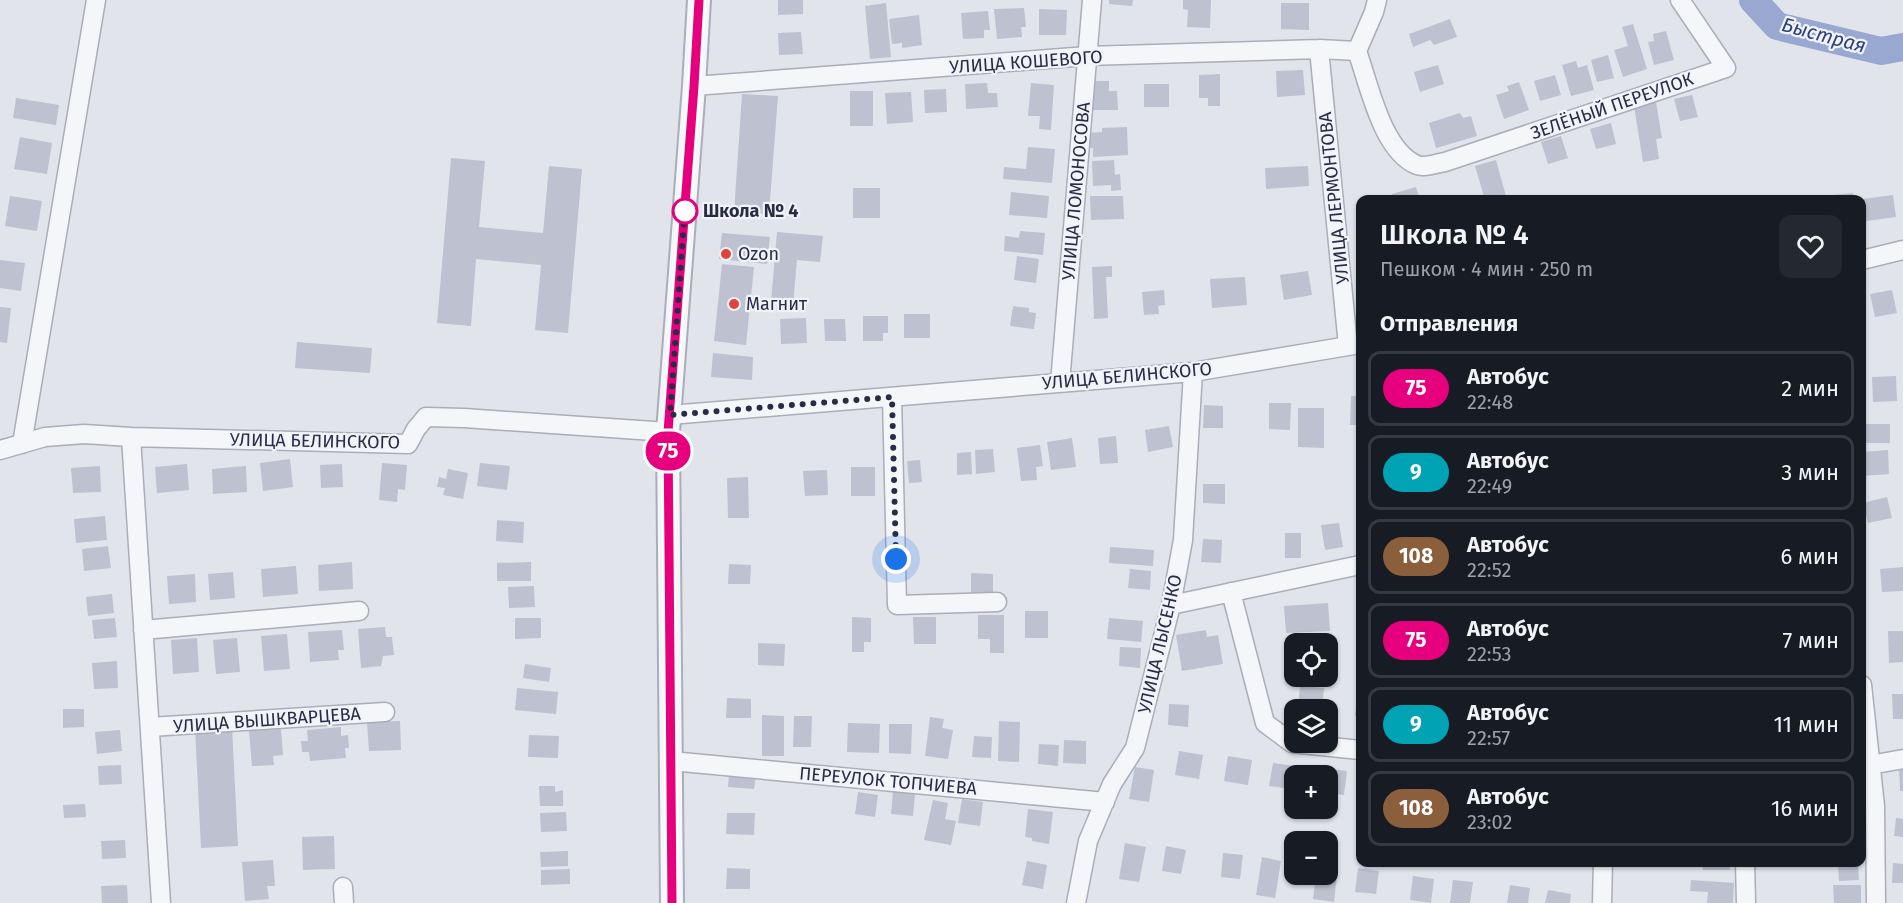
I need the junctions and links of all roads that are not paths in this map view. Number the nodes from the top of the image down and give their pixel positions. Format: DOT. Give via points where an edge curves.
graph roads {
  1 [pos="96,0"];
  2 [pos="699,0"];
  3 [pos="1092,0"];
  4 [pos="1377,0"];
  5 [pos="1680,0"];
  6 [pos="1319,50"];
  7 [pos="1357,51"];
  8 [pos="1087,56"];
  9 [pos="694,86"];
  10 [pos="1903,250"];
  11 [pos="1866,260"];
  12 [pos="1354,345"];
  13 [pos="1193,372"];
  14 [pos="1060,383"];
  15 [pos="892,397"];
  16 [pos="669,423"];
  17 [pos="131,437"];
  18 [pos="22,444"];
  19 [pos="0,450"];
  20 [pos="1356,566"];
  21 [pos="1231,592"];
  22 [pos="997,602"];
  23 [pos="1171,604"];
  24 [pos="359,611"];
  25 [pos="143,630"];
  26 [pos="385,712"];
  27 [pos="1866,725"];
  28 [pos="150,727"];
  29 [pos="1356,750"];
  30 [pos="1903,759"];
  31 [pos="670,761"];
  32 [pos="1870,765"];
  33 [pos="1105,802"];
  34 [pos="1603,867"];
  35 [pos="1744,867"];
  36 [pos="161,903"];
  37 [pos="672,903"];
  38 [pos="1076,903"];
  39 [pos="1083,903"];
  40 [pos="1602,903"];
  41 [pos="1746,903"];
  42 [pos="1876,903"];
  1 -- 18 [label="street"];
  2 -- 9 [label="street"];
  3 -- 8 [label="street, УЛИЦА ЛОМОНОСОВА"];
  4 -- 7 [label="street"];
  5 -- 7 [label="street, ЗЕЛЁНЫЙ ПЕРЕУЛОК" via="1726,68 1445,162 1419,166 1400,155 1387,136"];
  6 -- 7 [label="street, УЛИЦА КОШЕВОГО"];
  6 -- 8 [label="street, УЛИЦА КОШЕВОГО"];
  6 -- 12 [label="street, УЛИЦА ЛЕРМОНТОВА"];
  8 -- 9 [label="street, УЛИЦА КОШЕВОГО"];
  8 -- 14 [label="street, УЛИЦА ЛОМОНОСОВА"];
  9 -- 16 [label="street"];
  10 -- 11 [label="street"];
  12 -- 13 [label="street, УЛИЦА БЕЛИНСКОГО"];
  13 -- 14 [label="street, УЛИЦА БЕЛИНСКОГО"];
  13 -- 23 [label="street, УЛИЦА ЛЫСЕНКО" via="1183,540"];
  14 -- 15 [label="street, УЛИЦА БЕЛИНСКОГО"];
  15 -- 16 [label="street, УЛИЦА БЕЛИНСКОГО"];
  15 -- 22 [label="street" via="897,605"];
  16 -- 17 [label="street, УЛИЦА БЕЛИНСКОГО" via="426,417 408,444"];
  16 -- 31 [label="street"];
  17 -- 18 [label="street, УЛИЦА БЕЛИНСКОГО" via="84,434 45,437"];
  17 -- 25 [label="street, УЛИЦА ВЫШКВАРЦЕВА"];
  18 -- 19 [label="street, УЛИЦА БЕЛИНСКОГО"];
  20 -- 21 [label="street"];
  21 -- 23 [label="street"];
  21 -- 29 [label="street" via="1265,723 1292,743"];
  23 -- 33 [label="street, УЛИЦА ЛЫСЕНКО" via="1136,748"];
  24 -- 25 [label="street"];
  25 -- 28 [label="street, УЛИЦА ВЫШКВАРЦЕВА"];
  26 -- 28 [label="street, УЛИЦА ВЫШКВАРЦЕВА"];
  27 -- 32 [label="street"];
  28 -- 36 [label="street, УЛИЦА ВЫШКВАРЦЕВА"];
  30 -- 32 [label="street"];
  31 -- 33 [label="street, ПЕРЕУЛОК ТОПЧИЕВА"];
  31 -- 37 [label="street"];
  32 -- 42 [label="street" via="1875,806"];
  33 -- 38 [label="street, УЛИЦА ЛЫСЕНКО" via="1088,841"];
  34 -- 40 [label="street"];
  35 -- 41 [label="street"];
  38 -- 39 [label="street"];
}
